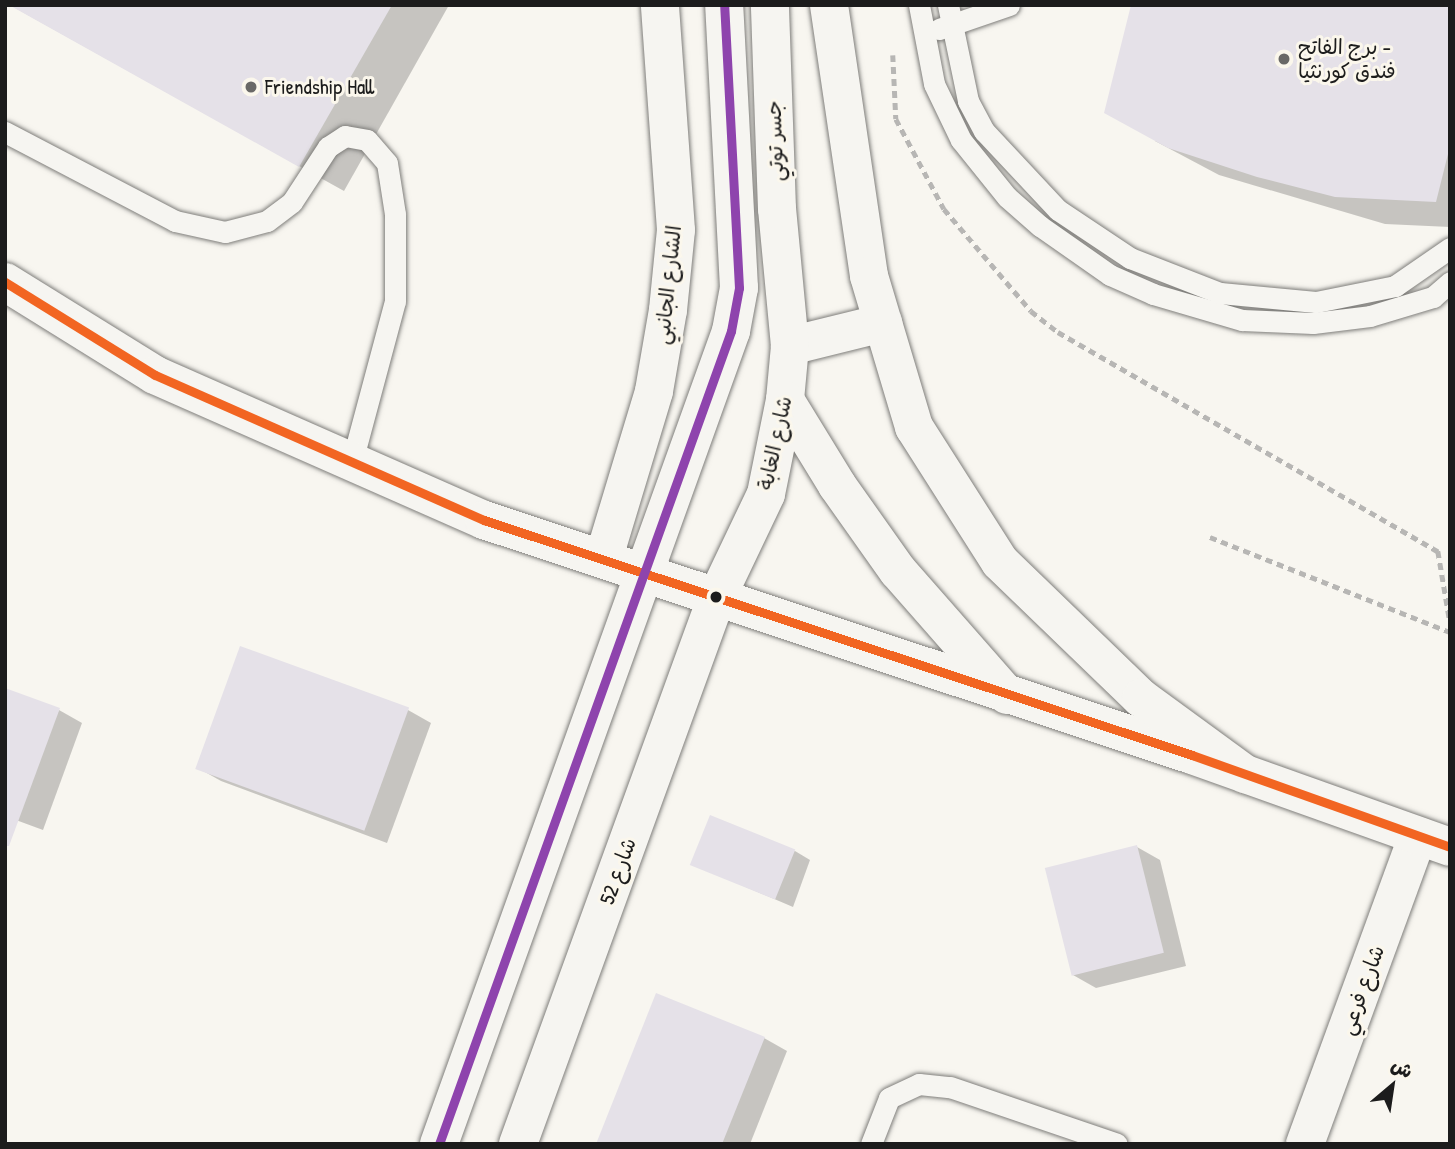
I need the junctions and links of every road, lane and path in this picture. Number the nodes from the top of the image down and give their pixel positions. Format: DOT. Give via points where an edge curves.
graph roads {
  1 [pos="660,5"];
  2 [pos="724,5"];
  3 [pos="770,5"];
  4 [pos="829,5"];
  5 [pos="919,5"];
  6 [pos="1009,5"];
  7 [pos="949,16"];
  8 [pos="923,32"];
  9 [pos="893,52"];
  10 [pos="5,132"];
  11 [pos="1450,248"];
  12 [pos="783,278"];
  13 [pos="5,282"];
  14 [pos="1450,282"];
  15 [pos="883,323"];
  16 [pos="790,346"];
  17 [pos="785,400"];
  18 [pos="351,465"];
  19 [pos="1210,537"];
  20 [pos="604,557"];
  21 [pos="641,570"];
  22 [pos="716,599"];
  23 [pos="1450,622"];
  24 [pos="1450,632"];
  25 [pos="1008,696"];
  26 [pos="1245,774"];
  27 [pos="1434,842"];
  28 [pos="439,1144"];
  29 [pos="518,1144"];
  30 [pos="871,1144"];
  31 [pos="1117,1144"];
  32 [pos="1305,1144"];
  1 -- 20 [label="street, الشارع الجانبي" via="676,230 654,391"];
  2 -- 21 [label="street" via="738,288 711,393"];
  3 -- 12 [label="street, جسر توتي"];
  4 -- 15 [label="street" via="869,276"];
  5 -- 8 [label="lane"];
  6 -- 7 [label="lane"];
  7 -- 8 [label="lane"];
  7 -- 11 [label="lane" via="968,101 1004,157 1058,210 1089,233 1174,278 1220,293 1315,302 1395,286"];
  8 -- 14 [label="lane" via="934,84 961,140 978,163 1040,226 1110,275 1153,294 1242,320 1313,323 1370,316 1433,297"];
  9 -- 23 [label="path" via="896,119 944,209 1031,310 1058,332 1438,551"];
  10 -- 18 [label="lane" via="175,221 225,232 267,222 292,202 328,147 345,136 367,140 387,163 395,214 395,301"];
  12 -- 16 [label="street, شارع الغابة"];
  13 -- 18 [label="street" via="155,375"];
  15 -- 16 [label="street"];
  15 -- 26 [label="street" via="914,427 1000,562 1141,698"];
  16 -- 17 [label="street, شارع الغابة"];
  17 -- 22 [label="street, شارع الغابة" via="766,494"];
  17 -- 25 [label="street" via="898,571"];
  18 -- 20 [label="street" via="484,520"];
  19 -- 24 [label="path"];
  20 -- 21 [label="street"];
  21 -- 22 [label="street"];
  21 -- 28 [label="street"];
  22 -- 25 [label="street"];
  22 -- 29 [label="street, شارع 52"];
  25 -- 26 [label="street"];
  26 -- 27 [label="street"];
  27 -- 32 [label="street, شارع فرعي"];
  30 -- 31 [label="lane" via="889,1098 919,1084 950,1087"];
}
